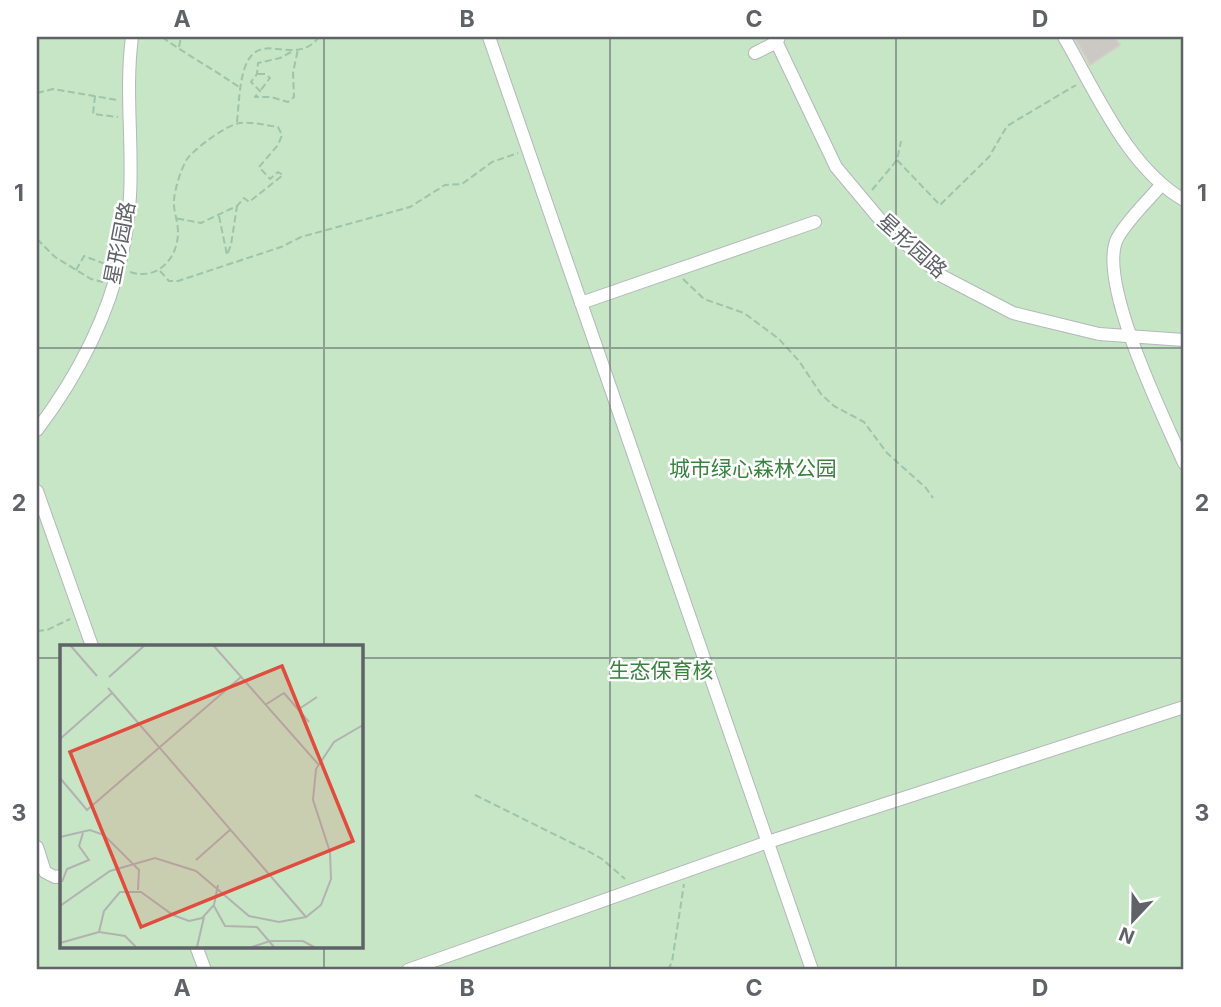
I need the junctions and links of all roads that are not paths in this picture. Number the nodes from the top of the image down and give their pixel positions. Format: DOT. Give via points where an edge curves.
graph roads {
  1 [pos="132,37"];
  2 [pos="489,37"];
  3 [pos="1064,37"];
  4 [pos="777,38"];
  5 [pos="755,53"];
  6 [pos="1161,185"];
  7 [pos="1184,200"];
  8 [pos="815,222"];
  9 [pos="582,303"];
  10 [pos="1131,337"];
  11 [pos="1184,341"];
  12 [pos="37,430"];
  13 [pos="1184,463"];
  14 [pos="37,491"];
  15 [pos="92,645"];
  16 [pos="1184,707"];
  17 [pos="768,842"];
  18 [pos="37,847"];
  19 [pos="60,876"];
  20 [pos="197,948"];
  21 [pos="205,970"];
  22 [pos="408,970"];
  23 [pos="812,970"];
  1 -- 12 [label="street, 星形园路" via="125,240 98,329 64,393"];
  2 -- 9 [label="street"];
  3 -- 6 [label="street" via="1134,157"];
  4 -- 5 [label="street"];
  4 -- 10 [label="street, 星形园路" via="836,167 882,222 940,275 1013,313"];
  6 -- 7 [label="street"];
  6 -- 10 [label="street" via="1117,239 1112,261 1114,284"];
  8 -- 9 [label="street"];
  9 -- 17 [label="street"];
  10 -- 11 [label="street, 星形园路"];
  10 -- 13 [label="street"];
  14 -- 15 [label="street"];
  16 -- 17 [label="street"];
  17 -- 22 [label="street"];
  17 -- 23 [label="street"];
  18 -- 19 [label="street" via="45,872"];
  20 -- 21 [label="street"];
}
